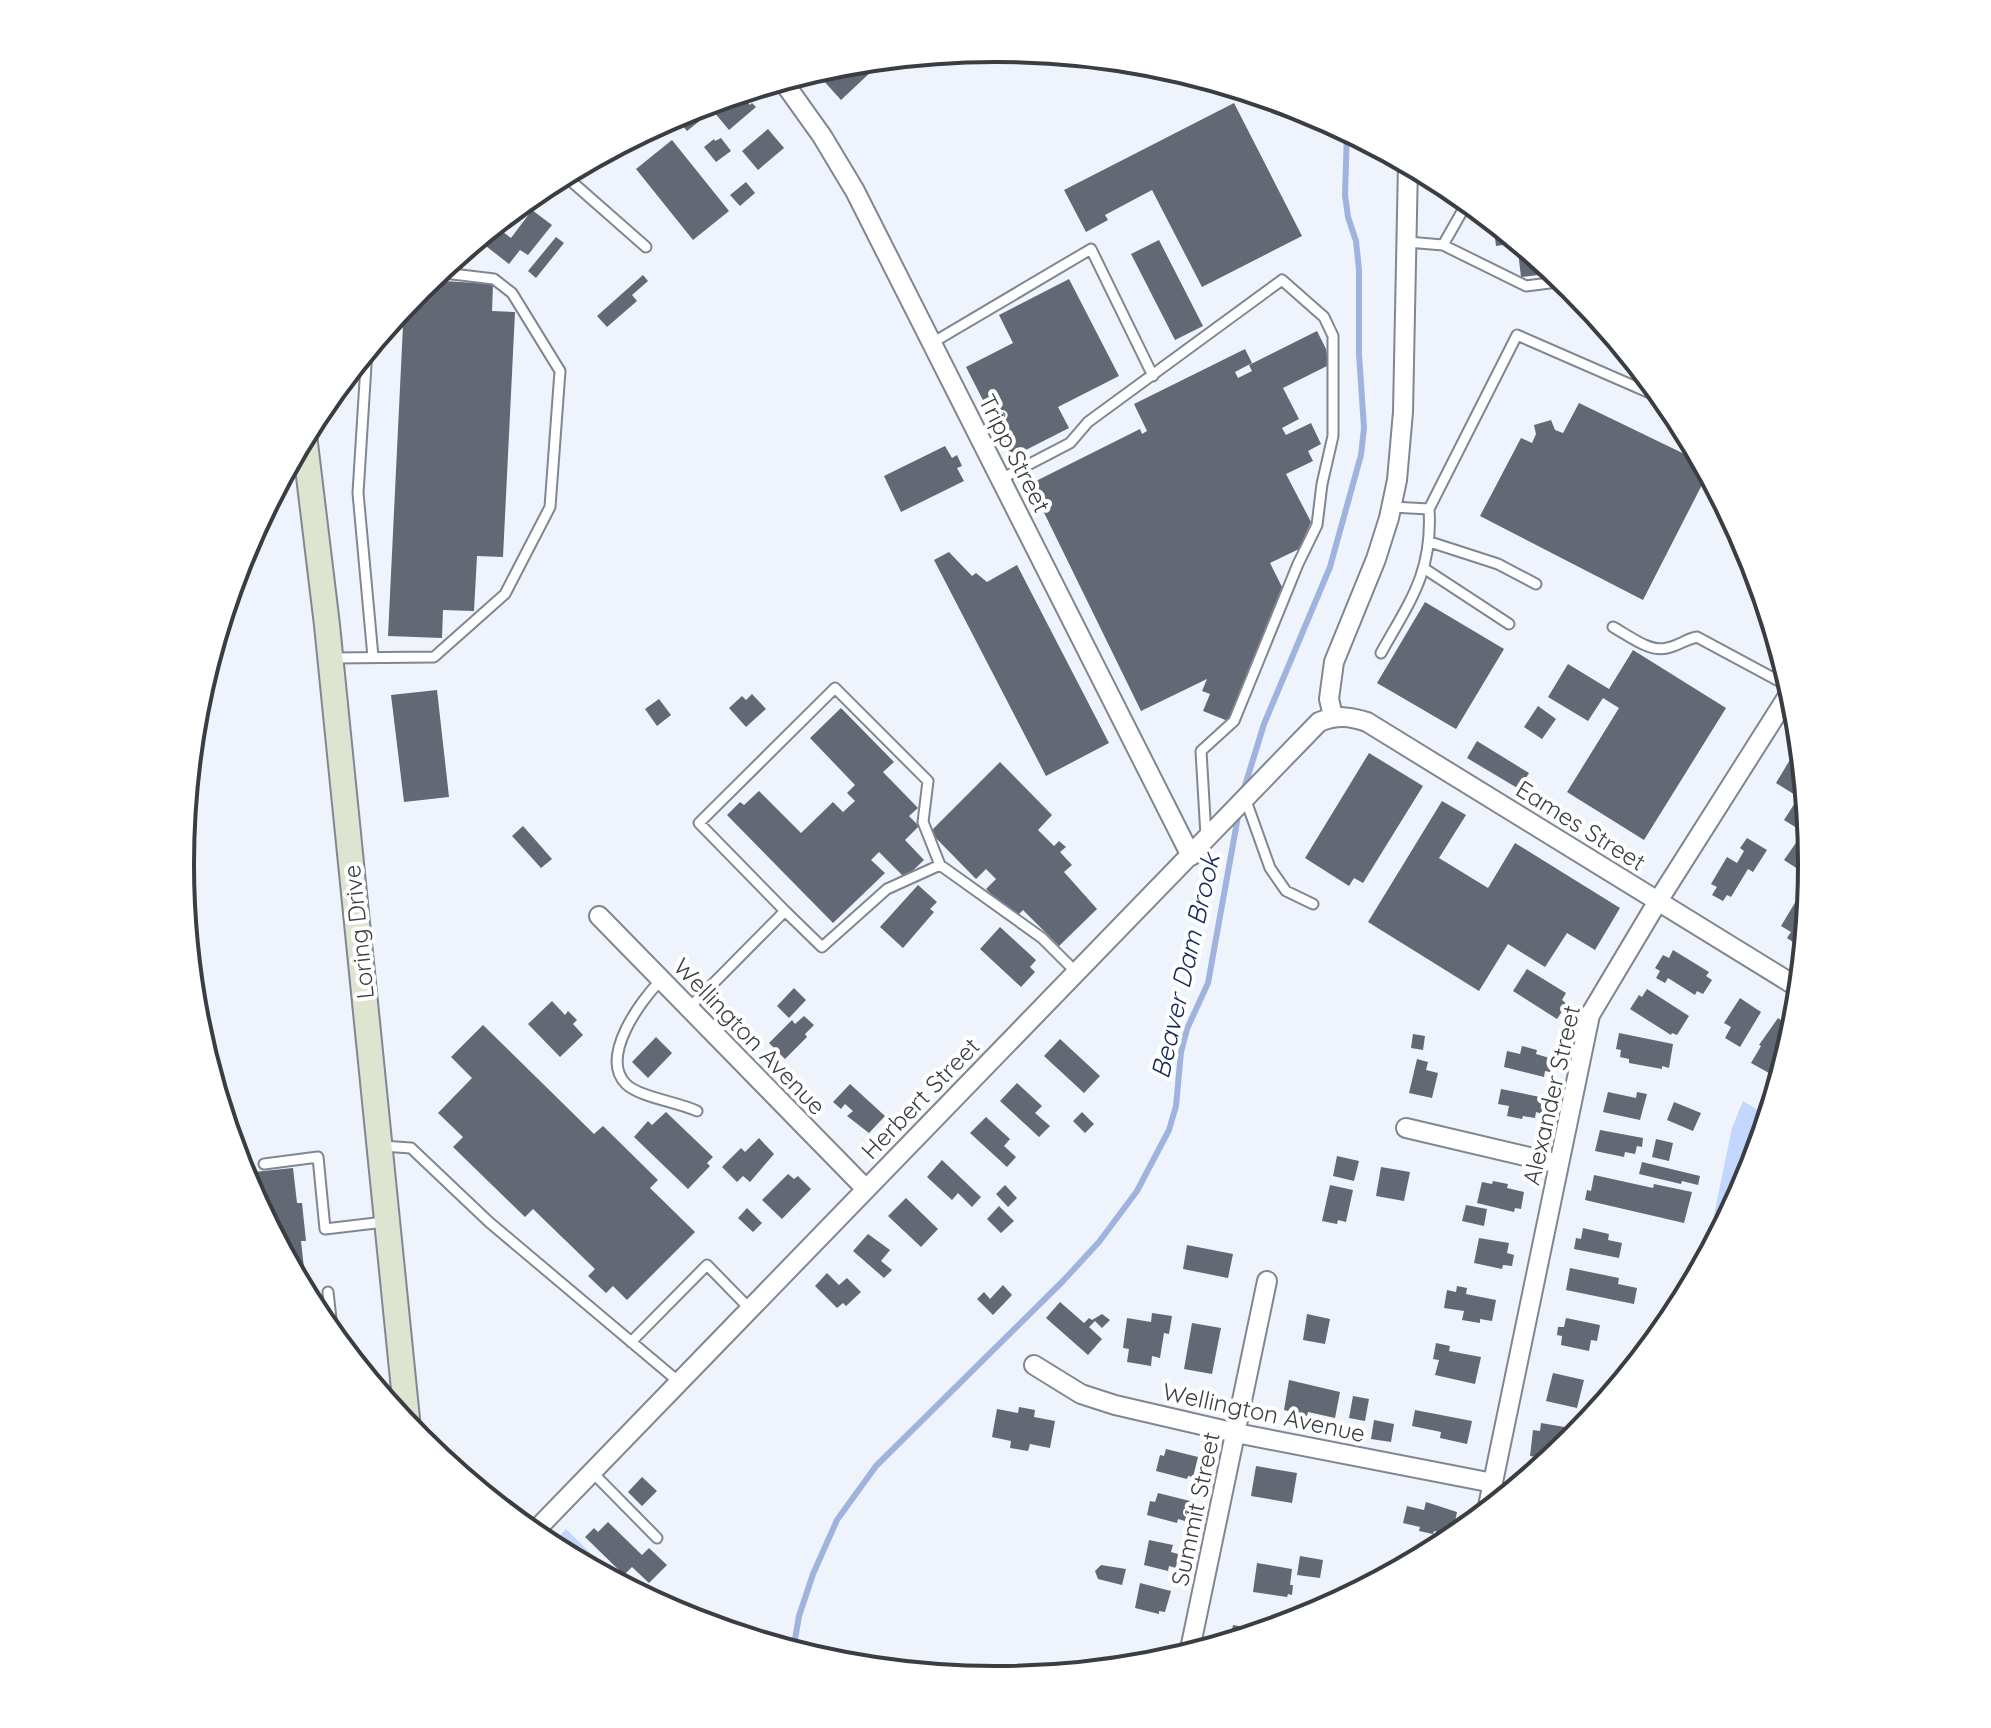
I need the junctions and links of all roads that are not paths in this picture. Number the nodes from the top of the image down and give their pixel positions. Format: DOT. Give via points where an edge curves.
graph roads {
  1 [pos="788,89"];
  2 [pos="1408,176"];
  3 [pos="573,183"];
  4 [pos="1462,212"];
  5 [pos="1406,242"];
  6 [pos="1443,245"];
  7 [pos="646,247"];
  8 [pos="453,274"];
  9 [pos="1548,283"];
  10 [pos="932,343"];
  11 [pos="366,368"];
  12 [pos="1153,376"];
  13 [pos="1642,389"];
  14 [pos="306,455"];
  15 [pos="1001,479"];
  16 [pos="1392,507"];
  17 [pos="1429,509"];
  18 [pos="1430,542"];
  19 [pos="1425,569"];
  20 [pos="1536,584"];
  21 [pos="1509,624"];
  22 [pos="1613,627"];
  23 [pos="1381,653"];
  24 [pos="373,657"];
  25 [pos="330,658"];
  26 [pos="1776,681"];
  27 [pos="1781,705"];
  28 [pos="1333,716"];
  29 [pos="1245,798"];
  30 [pos="1212,833"];
  31 [pos="1191,856"];
  32 [pos="940,865"];
  33 [pos="1658,901"];
  34 [pos="1313,904"];
  35 [pos="785,911"];
  36 [pos="599,916"];
  37 [pos="1077,973"];
  38 [pos="661,980"];
  39 [pos="1789,982"];
  40 [pos="689,1008"];
  41 [pos="697,1111"];
  42 [pos="1406,1128"];
  43 [pos="379,1146"];
  44 [pos="264,1164"];
  45 [pos="1559,1164"];
  46 [pos="866,1189"];
  47 [pos="387,1222"];
  48 [pos="1267,1281"];
  49 [pos="328,1292"];
  50 [pos="750,1309"];
  51 [pos="330,1312"];
  52 [pos="631,1342"];
  53 [pos="1034,1365"];
  54 [pos="679,1382"];
  55 [pos="402,1403"];
  56 [pos="1236,1433"];
  57 [pos="591,1471"];
  58 [pos="1493,1483"];
  59 [pos="1491,1495"];
  60 [pos="540,1524"];
  61 [pos="657,1538"];
  62 [pos="1192,1642"];
  1 -- 10 [label="street, Tripp Street" via="838,162"];
  2 -- 5 [label="street"];
  3 -- 7 [label="lane"];
  4 -- 6 [label="lane"];
  5 -- 6 [label="lane"];
  5 -- 16 [label="street" via="1403,412"];
  6 -- 9 [label="lane" via="1526,286"];
  8 -- 24 [label="lane" via="494,279 512,293 560,371 550,507 505,594 434,657"];
  10 -- 12 [label="lane" via="1091,249"];
  10 -- 15 [label="street, Tripp Street"];
  11 -- 24 [label="lane" via="358,493"];
  12 -- 15 [label="lane" via="1088,422 1070,443"];
  12 -- 30 [label="lane" via="1282,280 1324,317 1333,336 1333,436 1317,525 1234,721 1201,751"];
  13 -- 17 [label="lane" via="1517,335"];
  14 -- 25 [label="street, Loring Drive"];
  15 -- 31 [label="street, Tripp Street"];
  16 -- 17 [label="lane"];
  16 -- 28 [label="street" via="1334,662 1329,690"];
  17 -- 18 [label="lane"];
  18 -- 19 [label="lane"];
  18 -- 20 [label="lane" via="1498,564"];
  19 -- 21 [label="lane"];
  19 -- 23 [label="lane"];
  22 -- 26 [label="lane" via="1664,650 1697,637"];
  24 -- 25 [label="lane"];
  25 -- 43 [label="street, Loring Drive"];
  27 -- 33 [label="street, Alexander Street"];
  28 -- 29 [label="street, Herbert Street" via="1319,722"];
  28 -- 33 [label="street, Eames Street" via="1367,722"];
  29 -- 30 [label="street, Herbert Street"];
  29 -- 34 [label="lane" via="1270,868 1286,891"];
  30 -- 31 [label="street, Herbert Street"];
  31 -- 37 [label="street, Herbert Street"];
  32 -- 35 [label="lane" via="887,889 822,947"];
  32 -- 35 [label="lane" via="923,822 928,781 835,688 699,823"];
  32 -- 37 [label="lane" via="1042,938"];
  33 -- 39 [label="street, Eames Street"];
  33 -- 45 [label="street, Alexander Street" via="1590,1015"];
  35 -- 40 [label="lane"];
  36 -- 38 [label="street, Wellington Avenue"];
  37 -- 46 [label="street, Herbert Street"];
  38 -- 40 [label="street, Wellington Avenue"];
  38 -- 41 [label="lane" via="631,1019 616,1067 626,1085"];
  40 -- 46 [label="street, Wellington Avenue"];
  42 -- 45 [label="street"];
  43 -- 47 [label="street, Loring Drive"];
  43 -- 52 [label="lane" via="411,1148"];
  44 -- 47 [label="lane" via="318,1157 325,1229"];
  45 -- 58 [label="street, Alexander Street"];
  46 -- 50 [label="street, Herbert Street"];
  47 -- 55 [label="street, Loring Drive"];
  48 -- 56 [label="street, Summit Street"];
  49 -- 51 [label="lane"];
  50 -- 52 [label="lane" via="707,1265"];
  50 -- 54 [label="street, Herbert Street"];
  52 -- 54 [label="lane"];
  53 -- 56 [label="street, Wellington Avenue" via="1081,1394"];
  54 -- 57 [label="street, Herbert Street"];
  56 -- 58 [label="street, Wellington Avenue"];
  56 -- 62 [label="street, Summit Street"];
  57 -- 60 [label="street, Herbert Street"];
  57 -- 61 [label="lane"];
  58 -- 59 [label="street, Alexander Street"];
}
